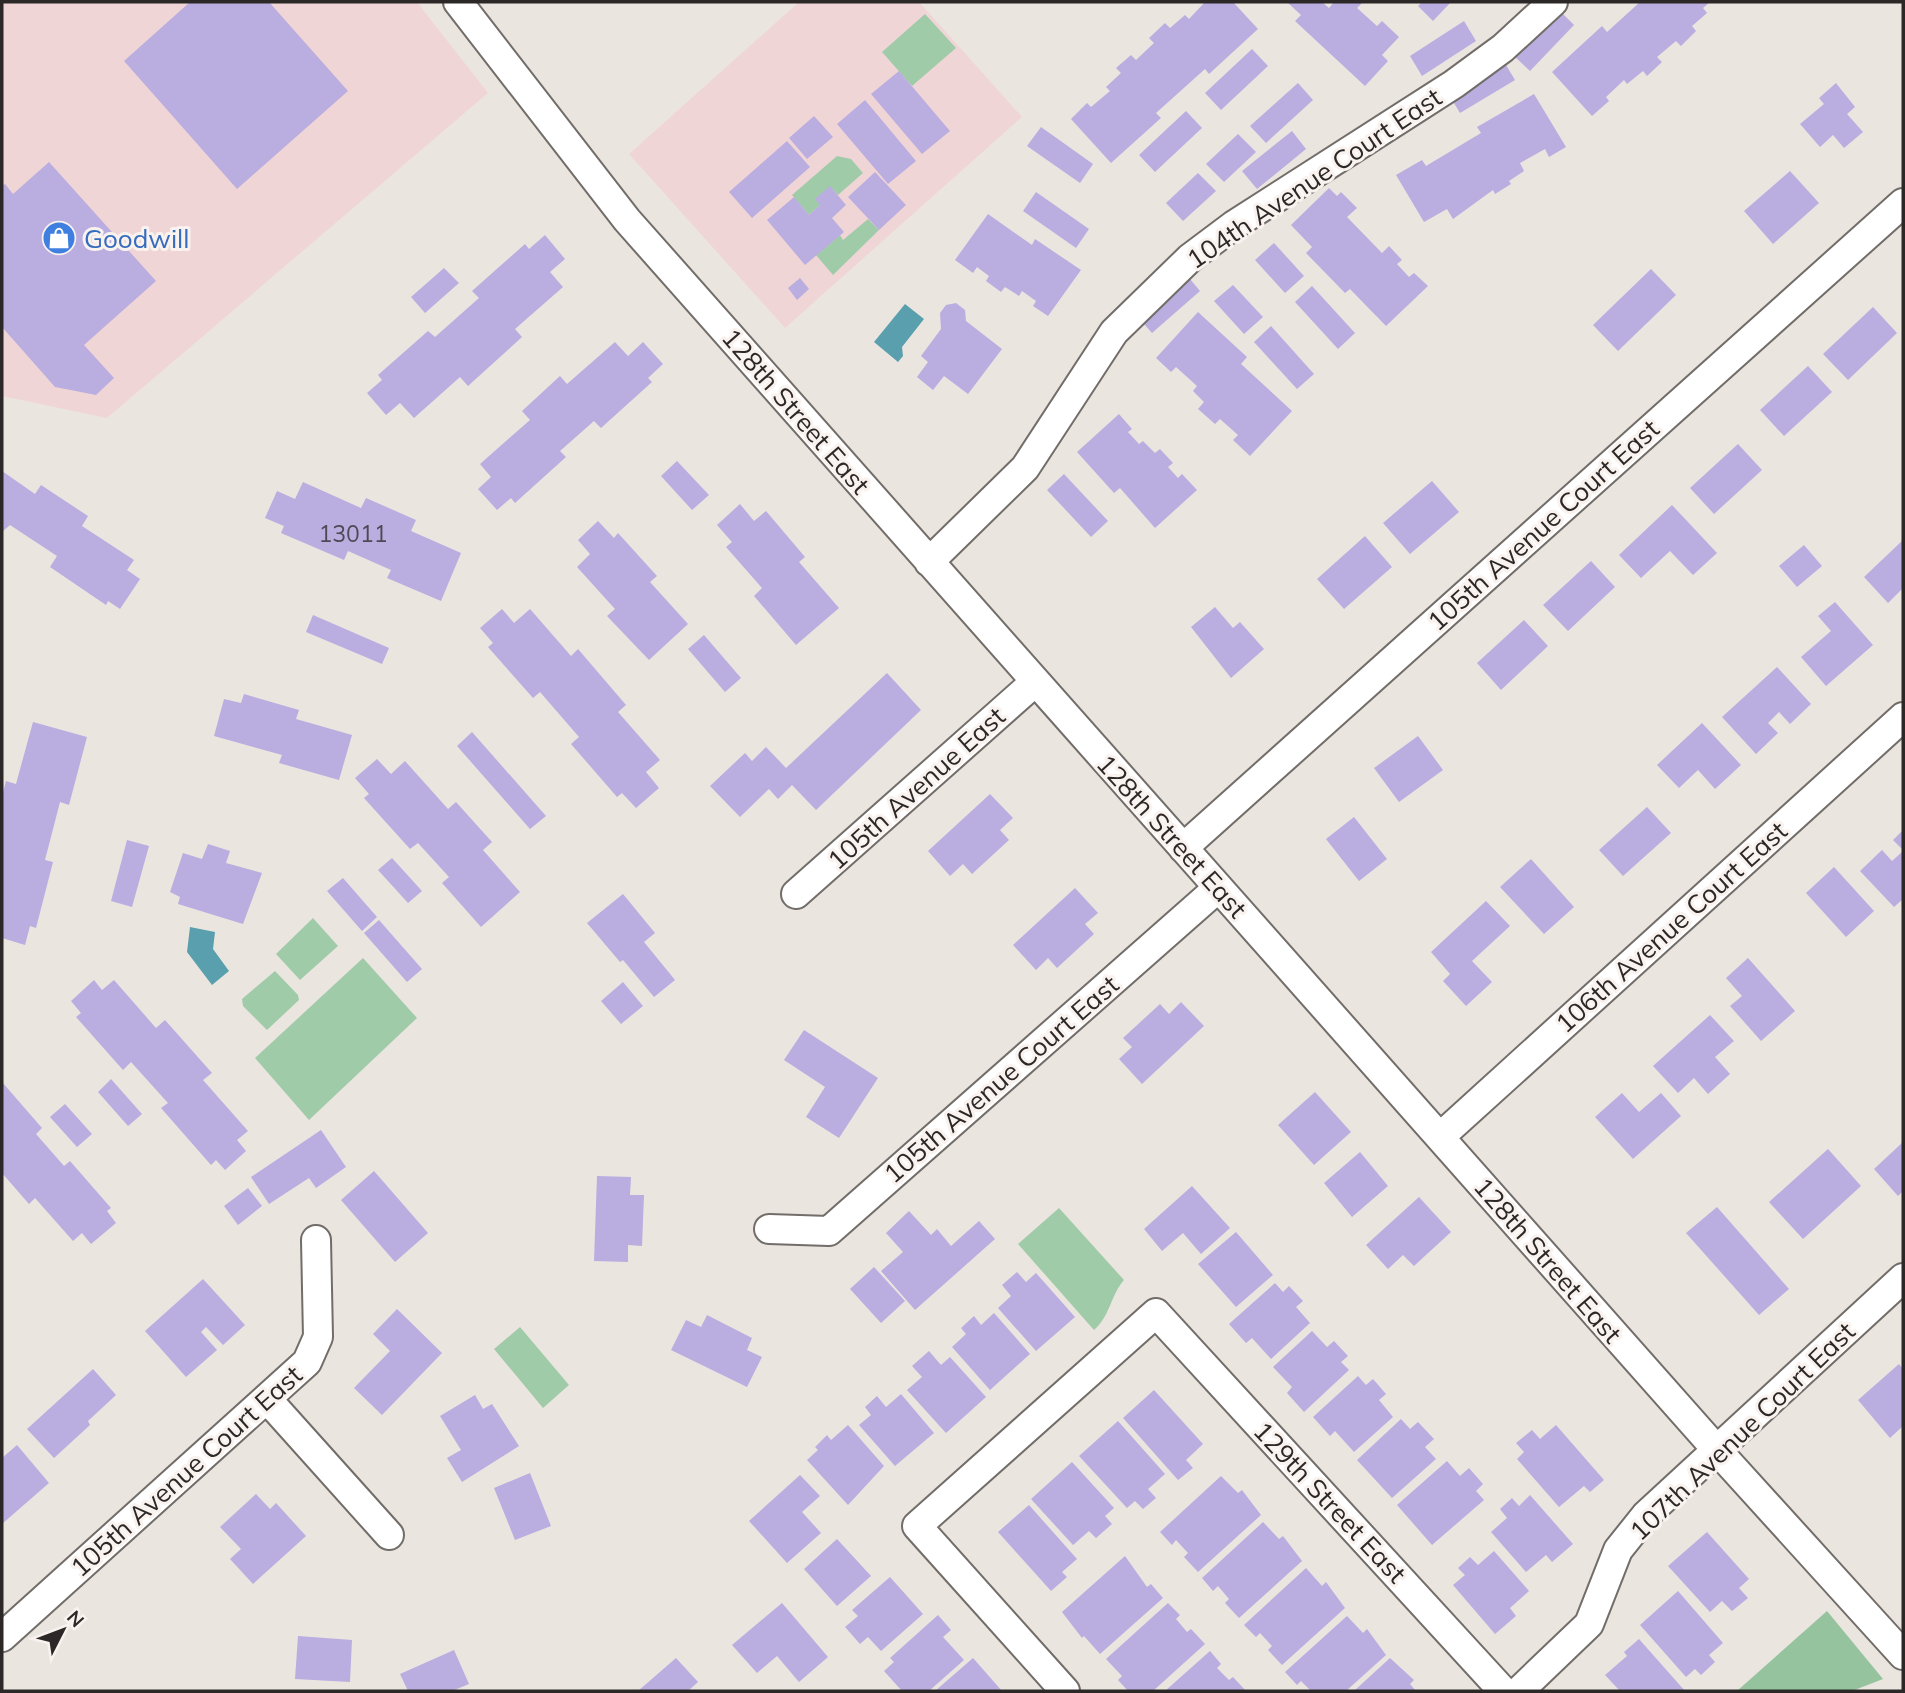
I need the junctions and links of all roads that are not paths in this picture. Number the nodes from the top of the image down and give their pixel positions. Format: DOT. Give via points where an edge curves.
graph roads {
  1 [pos="457,2"];
  2 [pos="1553,2"];
  3 [pos="1903,203"];
  4 [pos="929,562"];
  5 [pos="1035,682"];
  6 [pos="1903,717"];
  7 [pos="1183,848"];
  8 [pos="1218,888"];
  9 [pos="796,894"];
  10 [pos="1440,1137"];
  11 [pos="769,1229"];
  12 [pos="316,1240"];
  13 [pos="1903,1278"];
  14 [pos="267,1399"];
  15 [pos="1716,1449"];
  16 [pos="389,1535"];
  17 [pos="2,1637"];
  18 [pos="1903,1655"];
  19 [pos="1065,1691"];
  20 [pos="1503,1691"];
  21 [pos="1519,1691"];
  1 -- 4 [label="street, 128th Street East" via="627,220"];
  2 -- 4 [label="street, 104th Avenue Court East" via="1503,48 1454,84 1190,258 1114,332 1025,468"];
  3 -- 7 [label="street, 105th Avenue Court East"];
  4 -- 5 [label="street, 128th Street East"];
  5 -- 7 [label="street, 128th Street East"];
  5 -- 9 [label="street, 105th Avenue East"];
  6 -- 10 [label="street, 106th Avenue Court East"];
  7 -- 8 [label="street, 128th Street East"];
  8 -- 10 [label="street, 128th Street East"];
  8 -- 11 [label="street, 105th Avenue Court East" via="829,1231"];
  10 -- 15 [label="street, 128th Street East"];
  12 -- 14 [label="street, 105th Avenue Court East" via="315,1348 307,1362"];
  13 -- 15 [label="street, 107th Avenue Court East"];
  14 -- 16 [label="street"];
  14 -- 17 [label="street, 105th Avenue Court East"];
  15 -- 18 [label="street, 128th Street East"];
  15 -- 21 [label="street, 107th Avenue Court East" via="1646,1515 1618,1550 1589,1624"];
  19 -- 20 [label="street, 129th Street East" via="917,1526 1156,1313"];
}
